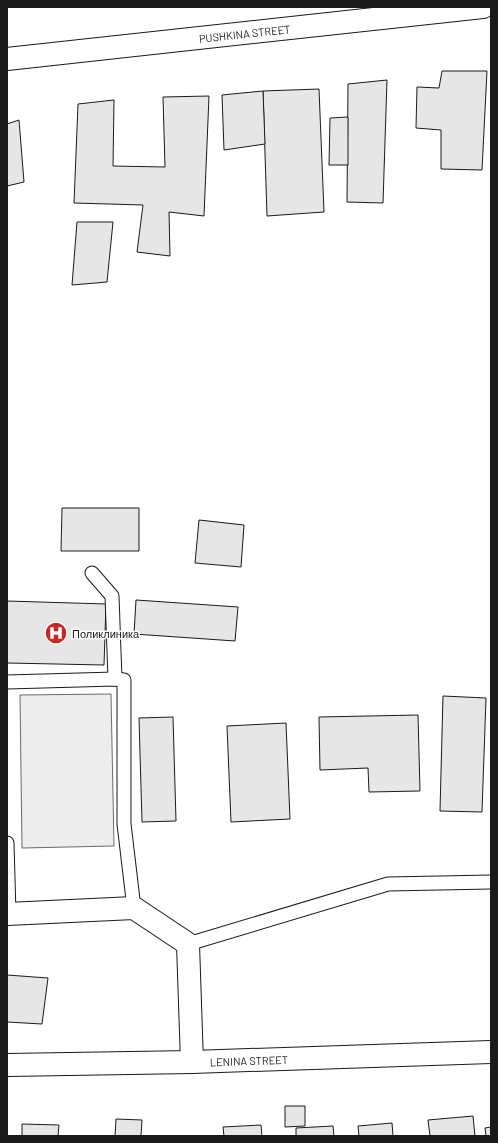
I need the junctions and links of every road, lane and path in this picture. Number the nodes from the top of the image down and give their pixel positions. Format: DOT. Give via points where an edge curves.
graph roads {
  1 [pos="483,7"];
  2 [pos="7,59"];
  3 [pos="92,573"];
  4 [pos="115,679"];
  5 [pos="7,682"];
  6 [pos="7,843"];
  7 [pos="491,882"];
  8 [pos="134,908"];
  9 [pos="8,914"];
  10 [pos="188,944"];
  11 [pos="491,1052"];
  12 [pos="192,1062"];
  13 [pos="7,1065"];
  1 -- 2 [label="street, PUSHKINA STREET"];
  3 -- 4 [label="lane" via="112,596"];
  4 -- 5 [label="lane"];
  4 -- 8 [label="lane" via="124,680 124,824"];
  6 -- 9 [label="lane"];
  7 -- 10 [label="lane" via="388,884"];
  8 -- 9 [label="street"];
  8 -- 10 [label="street"];
  10 -- 12 [label="street"];
  11 -- 12 [label="street, LENINA STREET"];
  12 -- 13 [label="street, LENINA STREET"];
}
